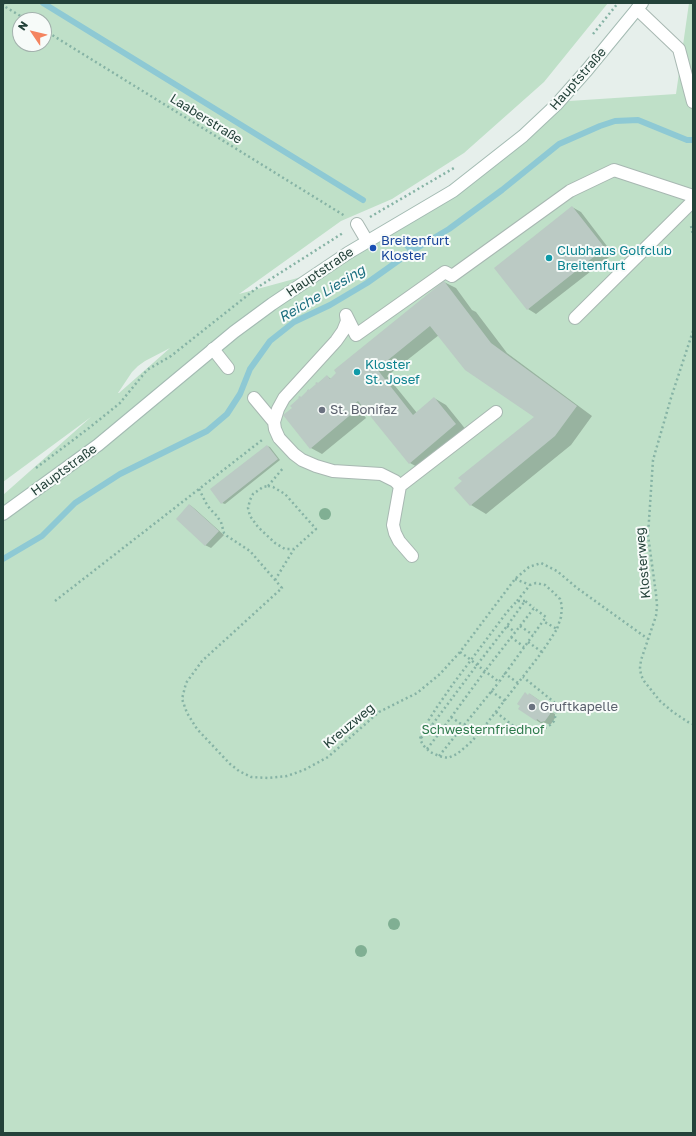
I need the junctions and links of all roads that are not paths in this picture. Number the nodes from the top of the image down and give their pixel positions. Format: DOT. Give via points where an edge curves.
graph roads {
  1 [pos="640,6"];
  2 [pos="693,102"];
  3 [pos="693,196"];
  4 [pos="693,201"];
  5 [pos="357,224"];
  6 [pos="367,241"];
  7 [pos="575,318"];
  8 [pos="213,350"];
  9 [pos="228,368"];
  10 [pos="254,398"];
  11 [pos="496,412"];
  12 [pos="274,426"];
  13 [pos="400,486"];
  14 [pos="3,514"];
  15 [pos="412,556"];
  1 -- 2 [label="main road" via="679,49"];
  1 -- 6 [label="main road, Hauptstraße" via="587,70 523,136 453,191"];
  3 -- 12 [label="main road" via="614,170 570,191 452,276 445,272 356,336 346,315 347,321 343,332 284,398"];
  4 -- 7 [label="main road"];
  5 -- 6 [label="main road"];
  6 -- 8 [label="main road, Hauptstraße" via="272,304"];
  8 -- 9 [label="main road"];
  8 -- 14 [label="main road, Hauptstraße" via="98,445"];
  10 -- 12 [label="main road"];
  11 -- 13 [label="main road"];
  12 -- 13 [label="main road" via="279,438 302,460 333,471 381,474"];
  13 -- 15 [label="main road" via="393,525 399,541"];
}
